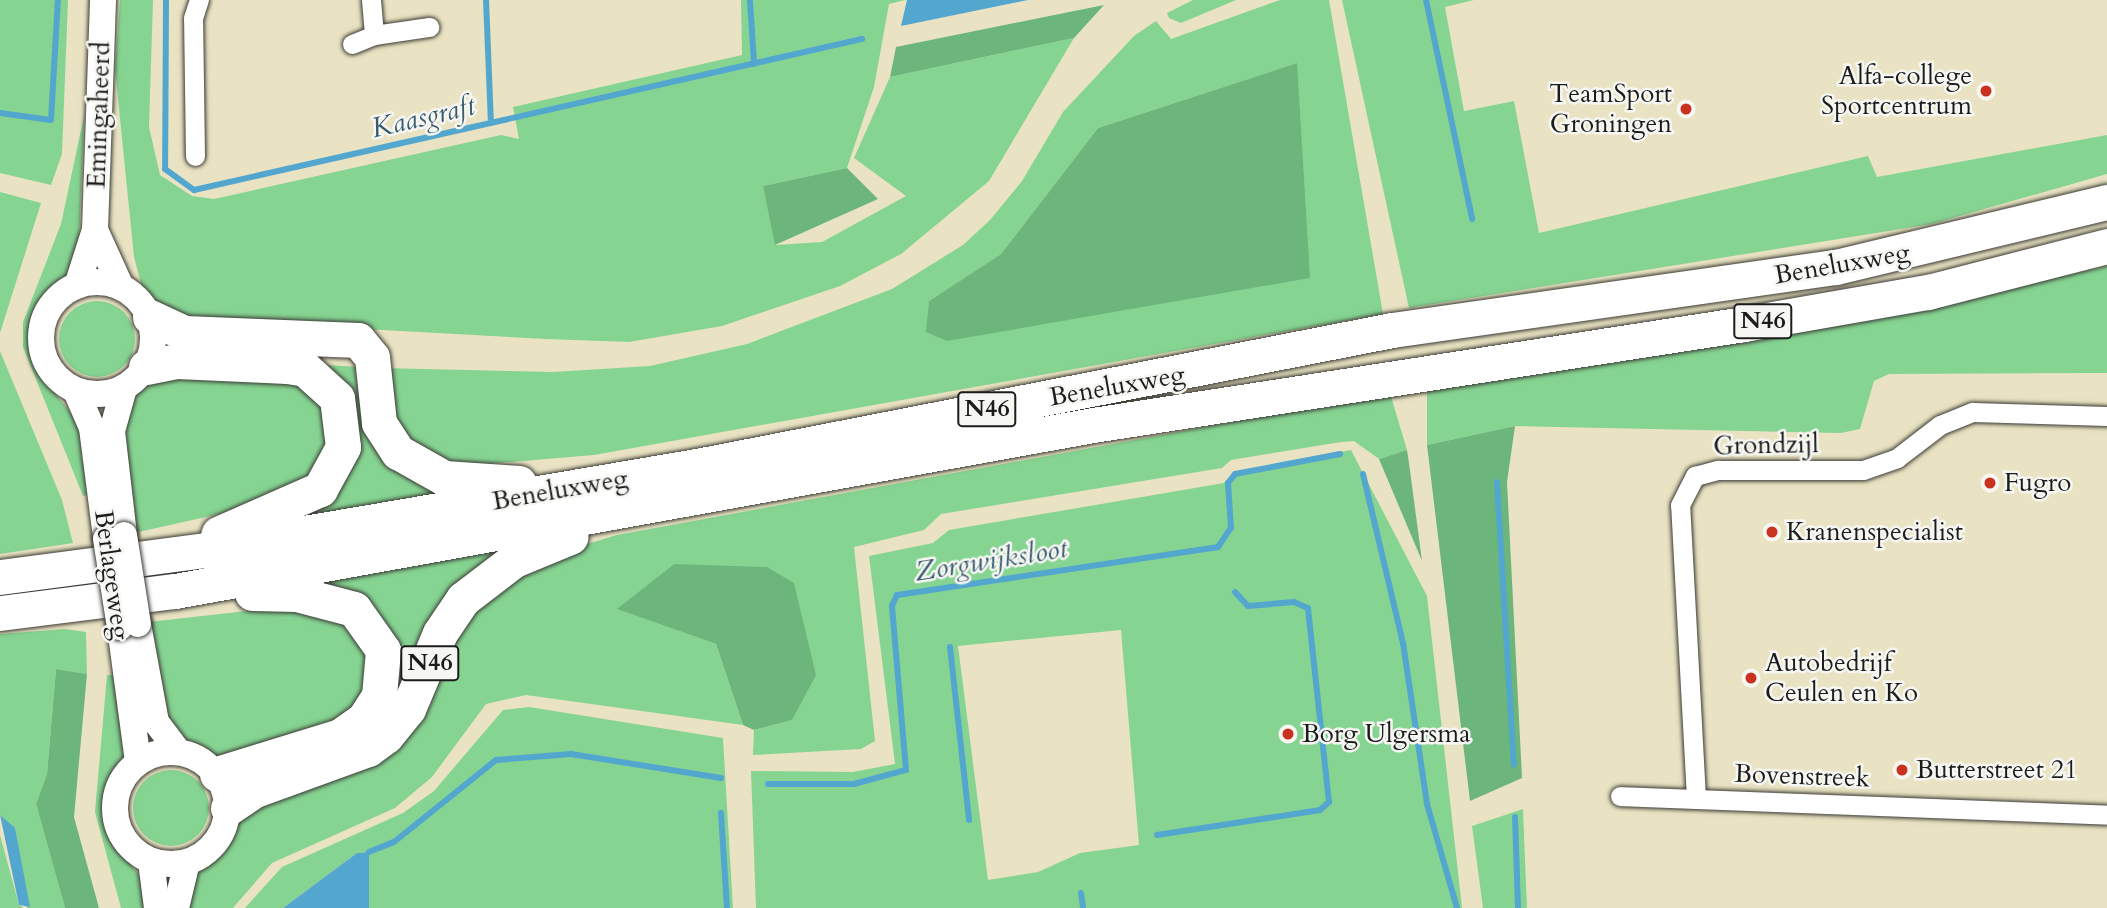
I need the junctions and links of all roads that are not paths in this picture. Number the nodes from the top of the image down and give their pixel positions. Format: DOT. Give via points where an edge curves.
graph roads {
  1 [pos="103,0"];
  2 [pos="199,0"];
  3 [pos="371,0"];
  4 [pos="429,27"];
  5 [pos="374,35"];
  6 [pos="352,44"];
  7 [pos="195,156"];
  8 [pos="2103,203"];
  9 [pos="95,230"];
  10 [pos="2107,247"];
  11 [pos="77,286"];
  12 [pos="121,287"];
  13 [pos="150,317"];
  14 [pos="135,378"];
  15 [pos="76,391"];
  16 [pos="2107,416"];
  17 [pos="581,487"];
  18 [pos="629,513"];
  19 [pos="115,536"];
  20 [pos="165,556"];
  21 [pos="0,577"];
  22 [pos="175,592"];
  23 [pos="0,613"];
  24 [pos="129,625"];
  25 [pos="178,751"];
  26 [pos="138,762"];
  27 [pos="217,774"];
  28 [pos="1620,796"];
  29 [pos="1696,798"];
  30 [pos="228,808"];
  31 [pos="2107,816"];
  32 [pos="151,861"];
  33 [pos="187,862"];
  34 [pos="157,908"];
  35 [pos="177,908"];
  1 -- 9 [label="street, Emingaheerd"];
  2 -- 7 [label="street" via="191,96"];
  3 -- 5 [label="street"];
  4 -- 5 [label="street"];
  5 -- 6 [label="street"];
  8 -- 17 [label="highway, Beneluxweg / N46" via="1836,267 1392,330"];
  9 -- 11 [label="street, Emingaheerd"];
  9 -- 12 [label="street, Emingaheerd"];
  10 -- 18 [label="highway, Beneluxweg / N46" via="1915,294 1079,427"];
  11 -- 12 [label="street"];
  11 -- 15 [label="street" via="52,304 41,336 50,369"];
  12 -- 13 [label="street"];
  13 -- 14 [label="street" via="154,346"];
  13 -- 17 [label="highway, N46" via="184,333 358,340 372,357 379,423 411,463 444,478"];
  14 -- 15 [label="street" via="98,395"];
  14 -- 19 [label="street, Berlageweg" via="112,431"];
  14 -- 20 [label="highway, N46" via="177,361 304,369 337,398 344,424 334,472 320,489"];
  15 -- 19 [label="street, Berlageweg" via="92,428"];
  16 -- 29 [label="street, Grondzijl" via="1973,412 1940,425 1897,458 1863,470 1718,470 1695,476 1680,505"];
  17 -- 20 [label="highway, Beneluxweg / N46"];
  18 -- 22 [label="highway, Beneluxweg / N46"];
  18 -- 30 [label="highway, N46" via="488,576 440,633 421,684 386,736 368,749 255,790"];
  19 -- 24 [label="street, Berlageweg, bridge"];
  20 -- 21 [label="highway, Beneluxweg / N46"];
  22 -- 23 [label="highway, Beneluxweg / N46"];
  22 -- 27 [label="highway, N46" via="340,601 372,626 383,650 379,696 364,719 340,736"];
  24 -- 25 [label="street, Berlageweg" via="156,722"];
  24 -- 26 [label="street, Berlageweg"];
  25 -- 26 [label="street"];
  25 -- 27 [label="street"];
  26 -- 32 [label="street" via="119,786 115,816 127,843"];
  27 -- 30 [label="street"];
  28 -- 29 [label="street, Bovenstreek"];
  29 -- 31 [label="street, Bovenstreek"];
  30 -- 33 [label="street" via="216,842"];
  32 -- 33 [label="street"];
  32 -- 34 [label="street"];
  33 -- 35 [label="street"];
}
